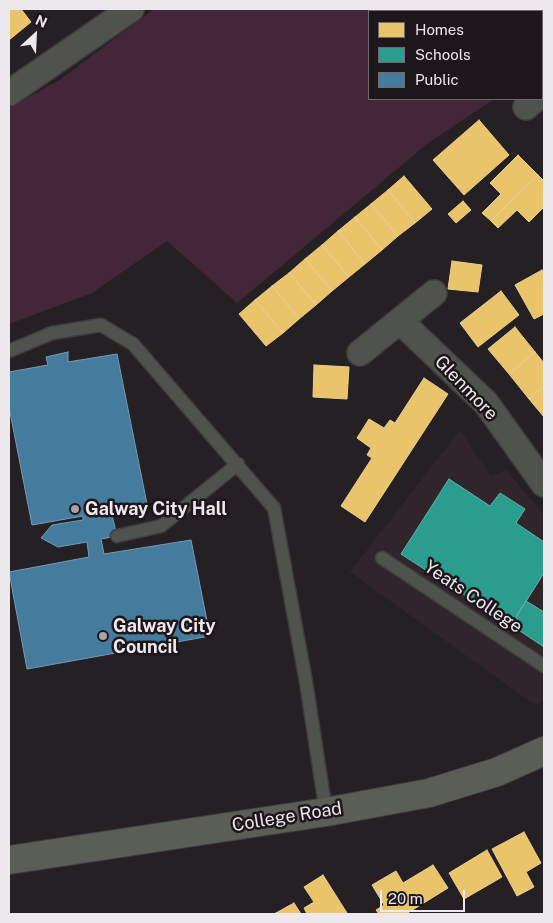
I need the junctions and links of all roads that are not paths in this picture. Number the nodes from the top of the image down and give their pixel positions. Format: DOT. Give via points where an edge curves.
graph roads {
  1 [pos="130,9"];
  2 [pos="9,93"];
  3 [pos="434,293"];
  4 [pos="400,321"];
  5 [pos="9,352"];
  6 [pos="360,353"];
  7 [pos="238,464"];
  8 [pos="544,484"];
  9 [pos="117,536"];
  10 [pos="382,558"];
  11 [pos="544,666"];
  12 [pos="544,751"];
  13 [pos="326,812"];
  14 [pos="16,859"];
  1 -- 2 [label="street"];
  3 -- 4 [label="street"];
  4 -- 6 [label="street"];
  4 -- 8 [label="street, Glenmore" via="486,403"];
  5 -- 7 [label="lane" via="52,333 101,324 133,344"];
  7 -- 9 [label="lane" via="161,526"];
  7 -- 13 [label="lane" via="274,508"];
  10 -- 11 [label="lane, Yeats College"];
  12 -- 13 [label="main road, College Road" via="497,772 447,788"];
  13 -- 14 [label="main road, College Road"];
}
